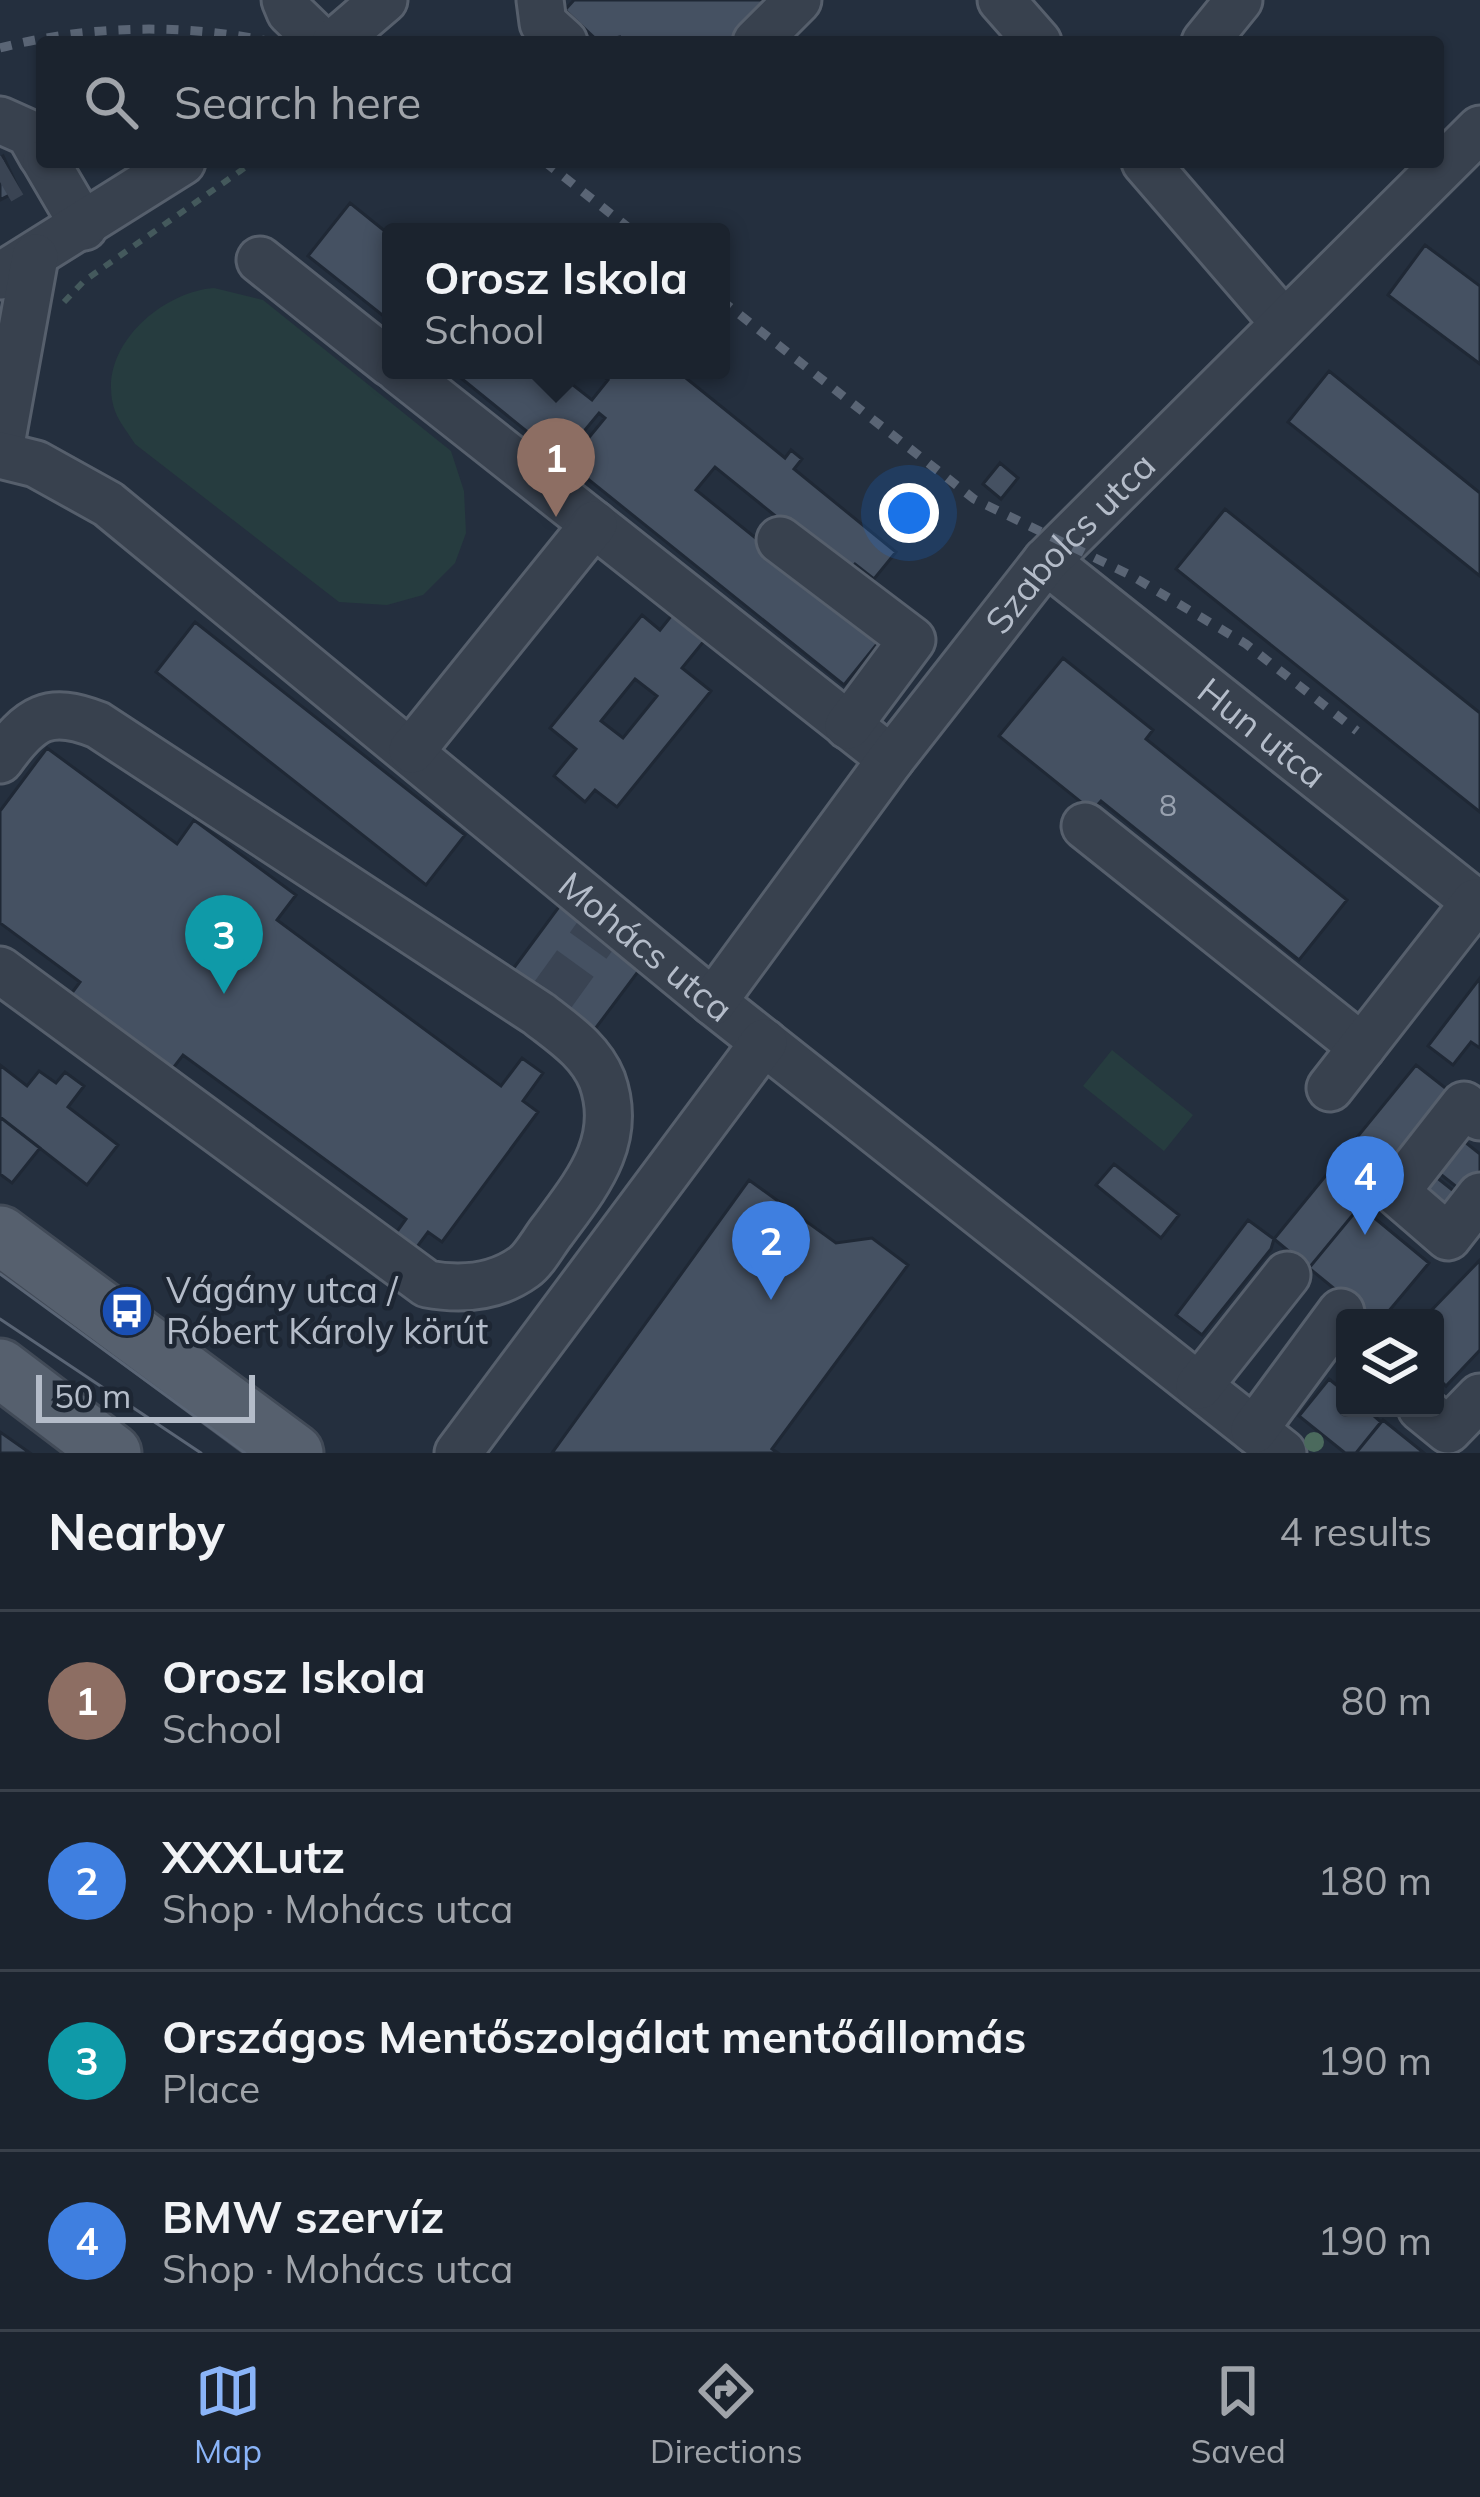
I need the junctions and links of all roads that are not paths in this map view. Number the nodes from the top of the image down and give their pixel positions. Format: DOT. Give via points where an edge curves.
graph roads {
  1 [pos="285,0"];
  2 [pos="384,0"];
  3 [pos="540,0"];
  4 [pos="798,0"];
  5 [pos="1001,0"];
  6 [pos="1239,0"];
  7 [pos="315,36"];
  8 [pos="342,36"];
  9 [pos="557,36"];
  10 [pos="762,36"];
  11 [pos="1034,36"];
  12 [pos="1210,36"];
  13 [pos="0,120"];
  14 [pos="1480,129"];
  15 [pos="36,162"];
  16 [pos="1444,165"];
  17 [pos="39,168"];
  18 [pos="173,168"];
  19 [pos="1150,168"];
  20 [pos="1441,168"];
  21 [pos="84,227"];
  22 [pos="260,260"];
  23 [pos="18,266"];
  24 [pos="1284,323"];
  25 [pos="382,357"];
  26 [pos="410,379"];
  27 [pos="4,393"];
  28 [pos="0,453"];
  29 [pos="594,524"];
  30 [pos="780,540"];
  31 [pos="1046,560"];
  32 [pos="848,726"];
  33 [pos="412,750"];
  34 [pos="890,759"];
  35 [pos="0,760"];
  36 [pos="1085,826"];
  37 [pos="1477,904"];
  38 [pos="0,970"];
  39 [pos="713,1002"];
  40 [pos="764,1042"];
  41 [pos="1362,1047"];
  42 [pos="1330,1088"];
  43 [pos="1480,1118"];
  44 [pos="1480,1196"];
  45 [pos="0,1235"];
  46 [pos="1287,1275"];
  47 [pos="1336,1321"];
  48 [pos="0,1368"];
  49 [pos="1199,1386"];
  50 [pos="1480,1397"];
  51 [pos="481,1411"];
  52 [pos="1431,1417"];
  53 [pos="1268,1441"];
  54 [pos="112,1453"];
  55 [pos="294,1453"];
  56 [pos="455,1453"];
  1 -- 7 [label="street"];
  2 -- 8 [label="street"];
  3 -- 9 [label="street" via="542,23"];
  4 -- 10 [label="street"];
  5 -- 11 [label="street"];
  6 -- 12 [label="street"];
  13 -- 15 [label="street" via="29,134"];
  14 -- 16 [label="street, Szabolcs utca"];
  17 -- 21 [label="street"];
  18 -- 21 [label="street"];
  19 -- 24 [label="street"];
  20 -- 24 [label="street, Szabolcs utca"];
  21 -- 23 [label="street"];
  22 -- 25 [label="street"];
  23 -- 27 [label="street"];
  24 -- 31 [label="street, Szabolcs utca"];
  26 -- 29 [label="street"];
  27 -- 28 [label="street"];
  28 -- 33 [label="street, Mohács utca" via="108,504"];
  29 -- 32 [label="street"];
  29 -- 33 [label="street"];
  30 -- 32 [label="street" via="912,640"];
  31 -- 34 [label="street, Szabolcs utca"];
  31 -- 37 [label="street, Hun utca"];
  32 -- 34 [label="street"];
  33 -- 39 [label="street, Mohács utca" via="603,924"];
  34 -- 39 [label="street, Szabolcs utca"];
  35 -- 38 [label="street" via="18,734 50,715 98,724 544,1007 601,1078 603,1154 526,1266 454,1290 427,1284"];
  36 -- 41 [label="street"];
  37 -- 41 [label="street"];
  39 -- 40 [label="street, Mohács utca"];
  40 -- 49 [label="street, Mohács utca"];
  40 -- 56 [label="street"];
  41 -- 42 [label="street"];
  43 -- 44 [label="street" via="1464,1105 1396,1192 1448,1237"];
  45 -- 55 [label="main road"];
  46 -- 49 [label="street"];
  47 -- 53 [label="street"];
  48 -- 54 [label="main road"];
  49 -- 53 [label="street, Mohács utca"];
  50 -- 52 [label="street" via="1448,1430"];
  51 -- 56 [label="street"];
}
